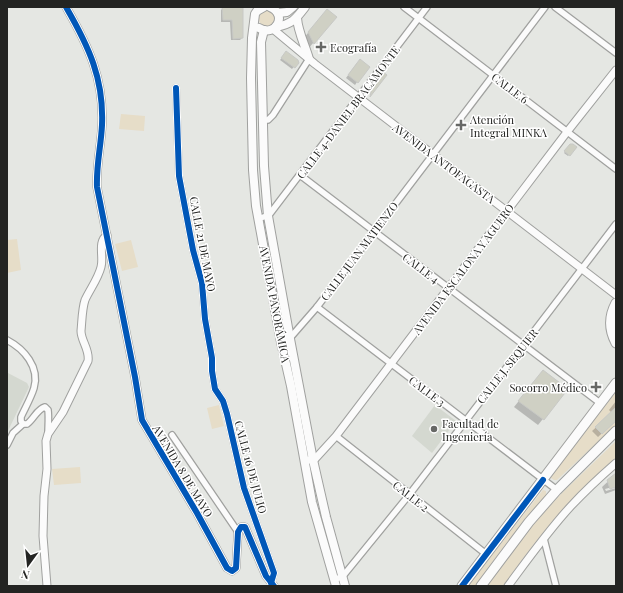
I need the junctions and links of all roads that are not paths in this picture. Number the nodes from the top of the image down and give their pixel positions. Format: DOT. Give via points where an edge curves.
graph roads {
  1 [pos="66,7"];
  2 [pos="270,7"];
  3 [pos="293,7"];
  4 [pos="305,7"];
  5 [pos="404,7"];
  6 [pos="427,7"];
  7 [pos="545,7"];
  8 [pos="555,7"];
  9 [pos="258,11"];
  10 [pos="278,13"];
  11 [pos="297,18"];
  12 [pos="418,18"];
  13 [pos="275,28"];
  14 [pos="264,30"];
  15 [pos="616,53"];
  16 [pos="309,58"];
  17 [pos="616,70"];
  18 [pos="493,75"];
  19 [pos="176,88"];
  20 [pos="358,96"];
  21 [pos="263,120"];
  22 [pos="567,132"];
  23 [pos="253,151"];
  24 [pos="263,151"];
  25 [pos="433,154"];
  26 [pos="616,169"];
  27 [pos="300,175"];
  28 [pos="507,210"];
  29 [pos="268,216"];
  30 [pos="258,219"];
  31 [pos="616,224"];
  32 [pos="374,232"];
  33 [pos="107,235"];
  34 [pos="582,269"];
  35 [pos="448,289"];
  36 [pos="616,295"];
  37 [pos="616,303"];
  38 [pos="317,307"];
  39 [pos="290,339"];
  40 [pos="7,340"];
  41 [pos="281,342"];
  42 [pos="616,343"];
  43 [pos="523,345"];
  44 [pos="391,364"];
  45 [pos="616,383"];
  46 [pos="222,401"];
  47 [pos="600,403"];
  48 [pos="465,420"];
  49 [pos="23,424"];
  50 [pos="616,431"];
  51 [pos="48,434"];
  52 [pos="172,435"];
  53 [pos="336,436"];
  54 [pos="7,445"];
  55 [pos="313,460"];
  56 [pos="304,461"];
  57 [pos="616,463"];
  58 [pos="543,480"];
  59 [pos="557,490"];
  60 [pos="409,495"];
  61 [pos="238,532"];
  62 [pos="544,539"];
  63 [pos="486,554"];
  64 [pos="343,576"];
  65 [pos="335,583"];
  66 [pos="273,584"];
  67 [pos="47,586"];
  68 [pos="345,586"];
  69 [pos="462,586"];
  70 [pos="481,586"];
  71 [pos="508,586"];
  72 [pos="556,586"];
  1 -- 33 [label="street" via="81,32 100,84 102,125 97,180"];
  2 -- 10 [label="main road"];
  3 -- 10 [label="main road" via="287,12"];
  4 -- 11 [label="main road"];
  5 -- 12 [label="street, CALLE 6"];
  6 -- 12 [label="street, CALLE 4-DANIEL BRACAMONTE"];
  7 -- 18 [label="street, CALLE JUAN MATIENZO"];
  8 -- 15 [label="street"];
  9 -- 14 [label="main road" via="257,26"];
  9 -- 23 [label="main road, AVENIDA PANORÁMICA" via="252,38"];
  10 -- 13 [label="main road" via="279,20"];
  11 -- 13 [label="main road"];
  11 -- 16 [label="main road"];
  12 -- 18 [label="street, CALLE 6"];
  12 -- 20 [label="street, CALLE 4-DANIEL BRACAMONTE"];
  13 -- 14 [label="main road"];
  13 -- 16 [label="street, AVENIDA ANTOFAGASTA"];
  14 -- 21 [label="main road, AVENIDA PANORÁMICA" via="261,40"];
  16 -- 20 [label="street, AVENIDA ANTOFAGASTA"];
  16 -- 21 [label="street" via="273,115 268,120"];
  17 -- 22 [label="street, AVENIDA ESCALONA Y AGUERO"];
  18 -- 22 [label="street, CALLE 6"];
  18 -- 25 [label="street, CALLE JUAN MATIENZO"];
  19 -- 46 [label="street, CALLE 21 DE MAYO" via="179,176 202,283 215,389"];
  20 -- 25 [label="street, AVENIDA ANTOFAGASTA"];
  20 -- 27 [label="street, CALLE 4-DANIEL BRACAMONTE"];
  21 -- 24 [label="main road, AVENIDA PANORÁMICA"];
  22 -- 26 [label="street, CALLE 6"];
  22 -- 28 [label="street, AVENIDA ESCALONA Y AGUERO"];
  23 -- 24 [label="main road"];
  23 -- 30 [label="main road, AVENIDA PANORÁMICA"];
  24 -- 29 [label="main road, AVENIDA PANORÁMICA"];
  25 -- 28 [label="street, AVENIDA ANTOFAGASTA"];
  25 -- 32 [label="street, CALLE JUAN MATIENZO"];
  27 -- 29 [label="street, CALLE 4-DANIEL BRACAMONTE"];
  27 -- 32 [label="street, CALLE 4"];
  28 -- 34 [label="street, AVENIDA ANTOFAGASTA"];
  28 -- 35 [label="street, AVENIDA ESCALONA Y AGUERO"];
  29 -- 30 [label="street"];
  29 -- 39 [label="main road, AVENIDA PANORÁMICA"];
  30 -- 41 [label="main road, AVENIDA PANORÁMICA"];
  31 -- 34 [label="street, CALLE J. SEQUIER"];
  32 -- 35 [label="street, CALLE 4"];
  32 -- 38 [label="street, CALLE JUAN MATIENZO"];
  33 -- 51 [label="street" via="102,242 101,269 85,302 83,314 82,337 88,360 63,412"];
  33 -- 61 [label="street, AVENIDA 8 DE MAYO" via="144,425 227,568 232,571 238,565"];
  34 -- 36 [label="street, AVENIDA ANTOFAGASTA"];
  34 -- 43 [label="street, CALLE J. SEQUIER"];
  35 -- 43 [label="street, CALLE 4"];
  35 -- 44 [label="street, AVENIDA ESCALONA Y AGUERO"];
  37 -- 42 [label="main road" via="611,324 612,336"];
  38 -- 39 [label="street, CALLE JUAN MATIENZO"];
  38 -- 44 [label="street, CALLE 3"];
  39 -- 41 [label="street"];
  39 -- 55 [label="main road, AVENIDA PANORÁMICA"];
  40 -- 49 [label="street" via="28,356 34,371 34,388 21,417"];
  41 -- 56 [label="main road, AVENIDA PANORÁMICA"];
  43 -- 47 [label="street, CALLE 4"];
  43 -- 48 [label="street, CALLE J. SEQUIER"];
  44 -- 48 [label="street, CALLE 3"];
  44 -- 53 [label="street, AVENIDA ESCALONA Y AGUERO"];
  45 -- 47 [label="main road"];
  46 -- 66 [label="street, CALLE 16 DE JULIO" via="244,488 274,573"];
  47 -- 58 [label="main road"];
  48 -- 58 [label="street, CALLE 3"];
  48 -- 60 [label="street, CALLE J. SEQUIER"];
  49 -- 51 [label="street" via="27,424 41,408 45,407 49,412"];
  49 -- 54 [label="street" via="13,433"];
  50 -- 59 [label="main road"];
  51 -- 67 [label="street" via="43,536"];
  52 -- 61 [label="street"];
  53 -- 55 [label="street, AVENIDA ESCALONA Y AGUERO"];
  53 -- 60 [label="street, CALLE 2"];
  55 -- 56 [label="street"];
  55 -- 64 [label="main road, AVENIDA PANORÁMICA"];
  56 -- 65 [label="main road, AVENIDA PANORÁMICA" via="312,502"];
  57 -- 62 [label="street" via="571,506"];
  58 -- 59 [label="street, CALLE 3"];
  58 -- 63 [label="main road"];
  59 -- 70 [label="main road" via="529,522"];
  60 -- 63 [label="street, CALLE 2"];
  60 -- 64 [label="street, CALLE J. SEQUIER"];
  61 -- 66 [label="street" via="243,527 247,530 266,576"];
  62 -- 71 [label="street"];
  62 -- 72 [label="street"];
  63 -- 69 [label="main road"];
  64 -- 65 [label="street, CALLE J. SEQUIER"];
  64 -- 68 [label="main road, AVENIDA PANORÁMICA"];
}
